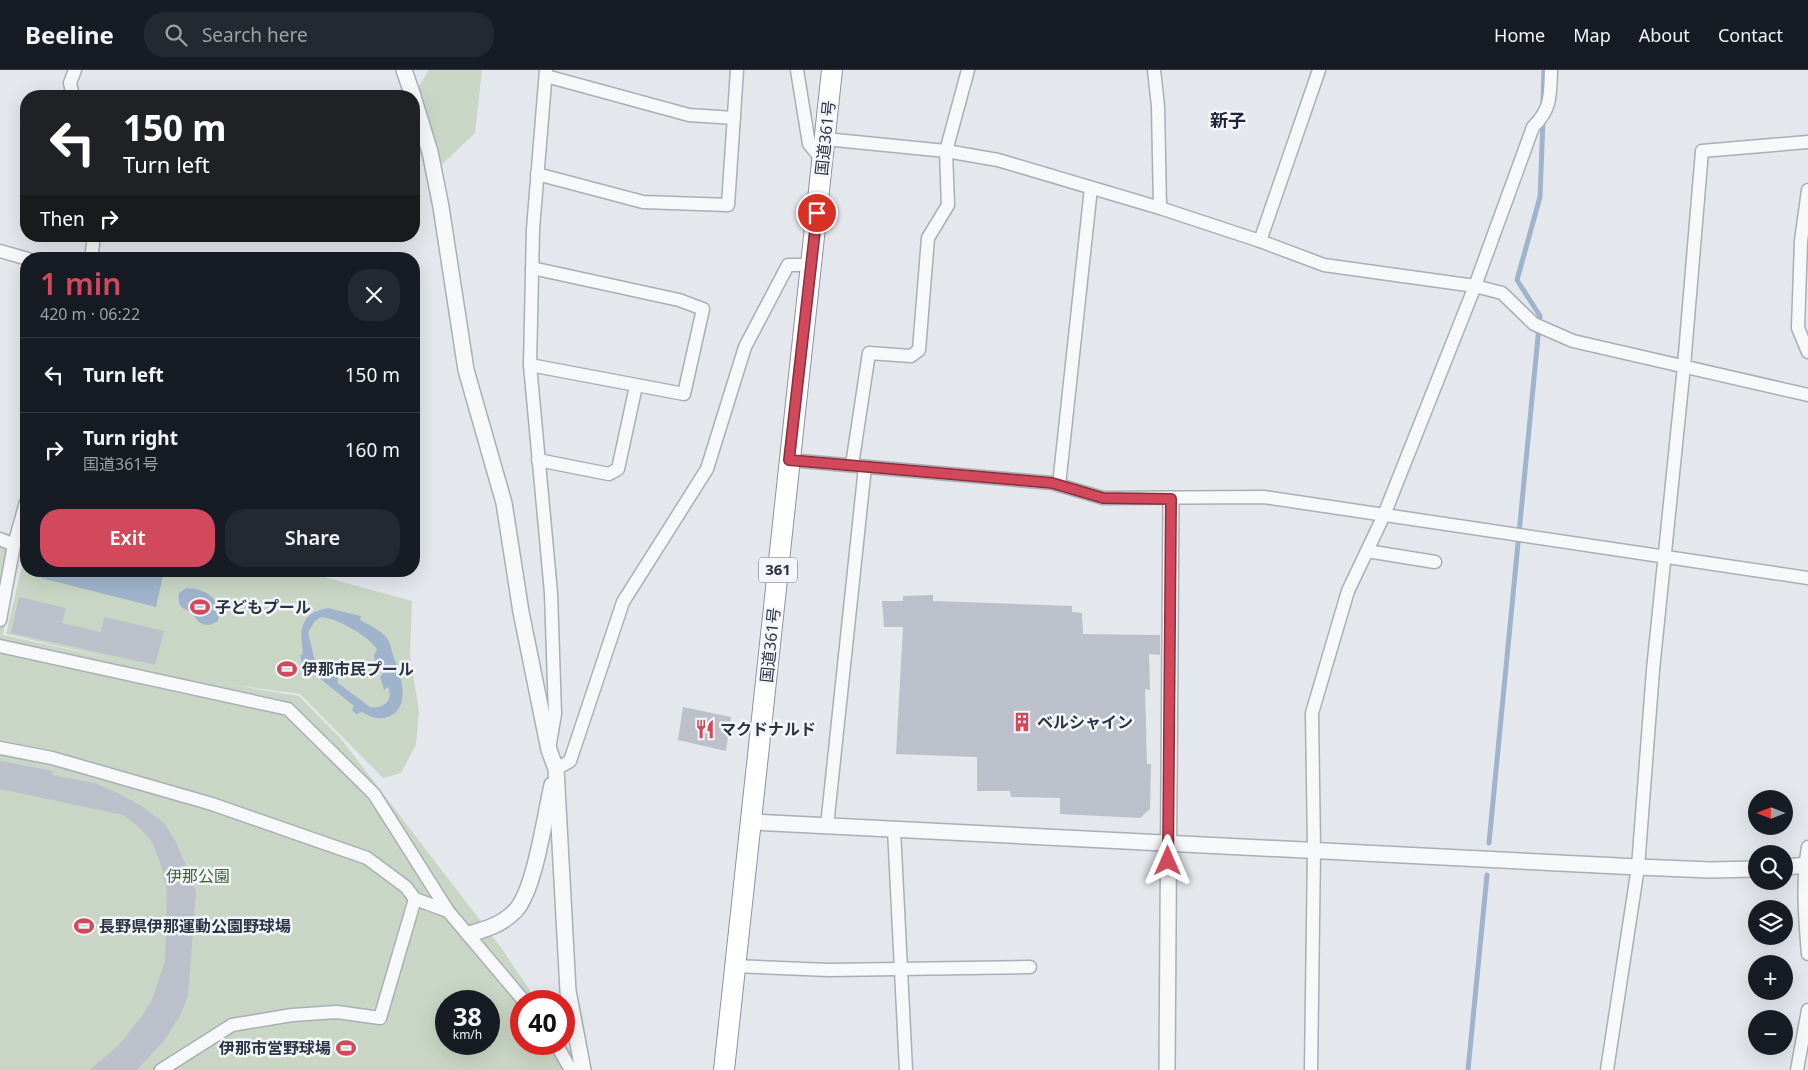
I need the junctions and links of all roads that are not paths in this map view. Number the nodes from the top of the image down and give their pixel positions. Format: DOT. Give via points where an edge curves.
graph roads {
  1 [pos="75,70"];
  2 [pos="404,70"];
  3 [pos="737,70"];
  4 [pos="797,70"];
  5 [pos="832,70"];
  6 [pos="968,70"];
  7 [pos="1154,70"];
  8 [pos="1319,70"];
  9 [pos="1552,70"];
  10 [pos="546,73"];
  11 [pos="72,90"];
  12 [pos="410,90"];
  13 [pos="734,118"];
  14 [pos="420,120"];
  15 [pos="825,139"];
  16 [pos="1808,142"];
  17 [pos="946,151"];
  18 [pos="823,161"];
  19 [pos="537,174"];
  20 [pos="1091,188"];
  21 [pos="1808,190"];
  22 [pos="1160,208"];
  23 [pos="1260,241"];
  24 [pos="0,251"];
  25 [pos="20,257"];
  26 [pos="811,265"];
  27 [pos="532,268"];
  28 [pos="1474,286"];
  29 [pos="1808,352"];
  30 [pos="530,365"];
  31 [pos="1684,366"];
  32 [pos="636,386"];
  33 [pos="1808,395"];
  34 [pos="538,460"];
  35 [pos="789,460"];
  36 [pos="859,466"];
  37 [pos="1059,485"];
  38 [pos="1171,499"];
  39 [pos="1384,515"];
  40 [pos="20,524"];
  41 [pos="0,539"];
  42 [pos="14,545"];
  43 [pos="1367,551"];
  44 [pos="1664,556"];
  45 [pos="1435,562"];
  46 [pos="1808,578"];
  47 [pos="0,620"];
  48 [pos="0,646"];
  49 [pos="0,748"];
  50 [pos="549,750"];
  51 [pos="556,769"];
  52 [pos="752,822"];
  53 [pos="827,826"];
  54 [pos="894,829"];
  55 [pos="1168,842"];
  56 [pos="1808,847"];
  57 [pos="1314,850"];
  58 [pos="1806,865"];
  59 [pos="1793,866"];
  60 [pos="1638,867"];
  61 [pos="1748,869"];
  62 [pos="415,899"];
  63 [pos="448,911"];
  64 [pos="469,934"];
  65 [pos="1808,954"];
  66 [pos="734,966"];
  67 [pos="1030,967"];
  68 [pos="901,968"];
  69 [pos="515,990"];
  70 [pos="1808,1010"];
  71 [pos="562,1055"];
  72 [pos="161,1070"];
  73 [pos="571,1070"];
  74 [pos="583,1070"];
  75 [pos="724,1070"];
  76 [pos="906,1070"];
  77 [pos="1166,1070"];
  78 [pos="1311,1070"];
  79 [pos="1607,1070"];
  80 [pos="1797,1070"];
  1 -- 11 [label="street" via="70,83"];
  2 -- 12 [label="street"];
  3 -- 13 [label="street"];
  4 -- 18 [label="street" via="809,144"];
  5 -- 15 [label="highway, 国道361号 / 361"];
  6 -- 17 [label="street"];
  7 -- 22 [label="street"];
  8 -- 23 [label="street"];
  9 -- 28 [label="street" via="1549,104 1533,127"];
  10 -- 13 [label="street" via="689,115"];
  10 -- 19 [label="street"];
  13 -- 19 [label="street" via="728,204 643,202"];
  14 -- 50 [label="street" via="441,207 466,370 504,503 521,612"];
  15 -- 17 [label="street"];
  15 -- 18 [label="highway, 国道361号 / 361"];
  16 -- 31 [label="street" via="1702,151"];
  17 -- 20 [label="street" via="998,160"];
  17 -- 36 [label="street" via="948,205 928,238 919,350 911,356 869,353"];
  18 -- 26 [label="highway, 国道361号 / 361"];
  19 -- 27 [label="street"];
  20 -- 22 [label="street"];
  20 -- 37 [label="street"];
  21 -- 29 [label="street" via="1801,241 1798,328"];
  22 -- 23 [label="street"];
  23 -- 28 [label="street" via="1324,265"];
  24 -- 25 [label="street"];
  26 -- 35 [label="highway, 国道361号 / 361"];
  26 -- 51 [label="street" via="788,266 745,347 707,469 623,602 570,762"];
  27 -- 30 [label="street"];
  27 -- 32 [label="street" via="679,300 703,309 684,394"];
  28 -- 31 [label="street" via="1502,293 1537,325 1573,341"];
  28 -- 39 [label="street"];
  30 -- 32 [label="street"];
  30 -- 34 [label="street"];
  31 -- 33 [label="street"];
  31 -- 44 [label="street"];
  32 -- 34 [label="street" via="618,469 609,474"];
  34 -- 50 [label="street" via="551,593 555,714"];
  35 -- 36 [label="street"];
  35 -- 52 [label="highway, 国道361号 / 361"];
  36 -- 37 [label="street"];
  36 -- 53 [label="street"];
  37 -- 38 [label="street" via="1103,498"];
  38 -- 39 [label="street" via="1264,497"];
  38 -- 55 [label="street"];
  39 -- 43 [label="street"];
  39 -- 44 [label="street"];
  40 -- 42 [label="street"];
  41 -- 42 [label="street"];
  42 -- 47 [label="street"];
  43 -- 45 [label="street"];
  43 -- 57 [label="street" via="1348,591 1312,713"];
  44 -- 46 [label="street"];
  44 -- 60 [label="street"];
  48 -- 63 [label="street" via="288,709 374,794"];
  49 -- 62 [label="street" via="52,758 212,804 367,858 406,887"];
  50 -- 51 [label="street"];
  51 -- 64 [label="street" via="528,886 516,909 495,926"];
  51 -- 74 [label="street" via="568,991"];
  52 -- 53 [label="street"];
  52 -- 66 [label="highway, 国道361号 / 361"];
  53 -- 54 [label="street"];
  54 -- 55 [label="street"];
  54 -- 68 [label="street"];
  55 -- 57 [label="street"];
  55 -- 77 [label="street"];
  56 -- 58 [label="street"];
  57 -- 60 [label="street"];
  57 -- 78 [label="street"];
  58 -- 59 [label="street"];
  58 -- 65 [label="street"];
  60 -- 61 [label="street"];
  60 -- 79 [label="street"];
  62 -- 63 [label="street"];
  62 -- 72 [label="street" via="380,1018 336,1012 232,1025"];
  63 -- 64 [label="street"];
  64 -- 69 [label="street"];
  66 -- 68 [label="street" via="830,970"];
  66 -- 75 [label="highway, 国道361号 / 361"];
  67 -- 68 [label="street"];
  68 -- 76 [label="street"];
  70 -- 80 [label="street"];
  71 -- 73 [label="street"];
}
